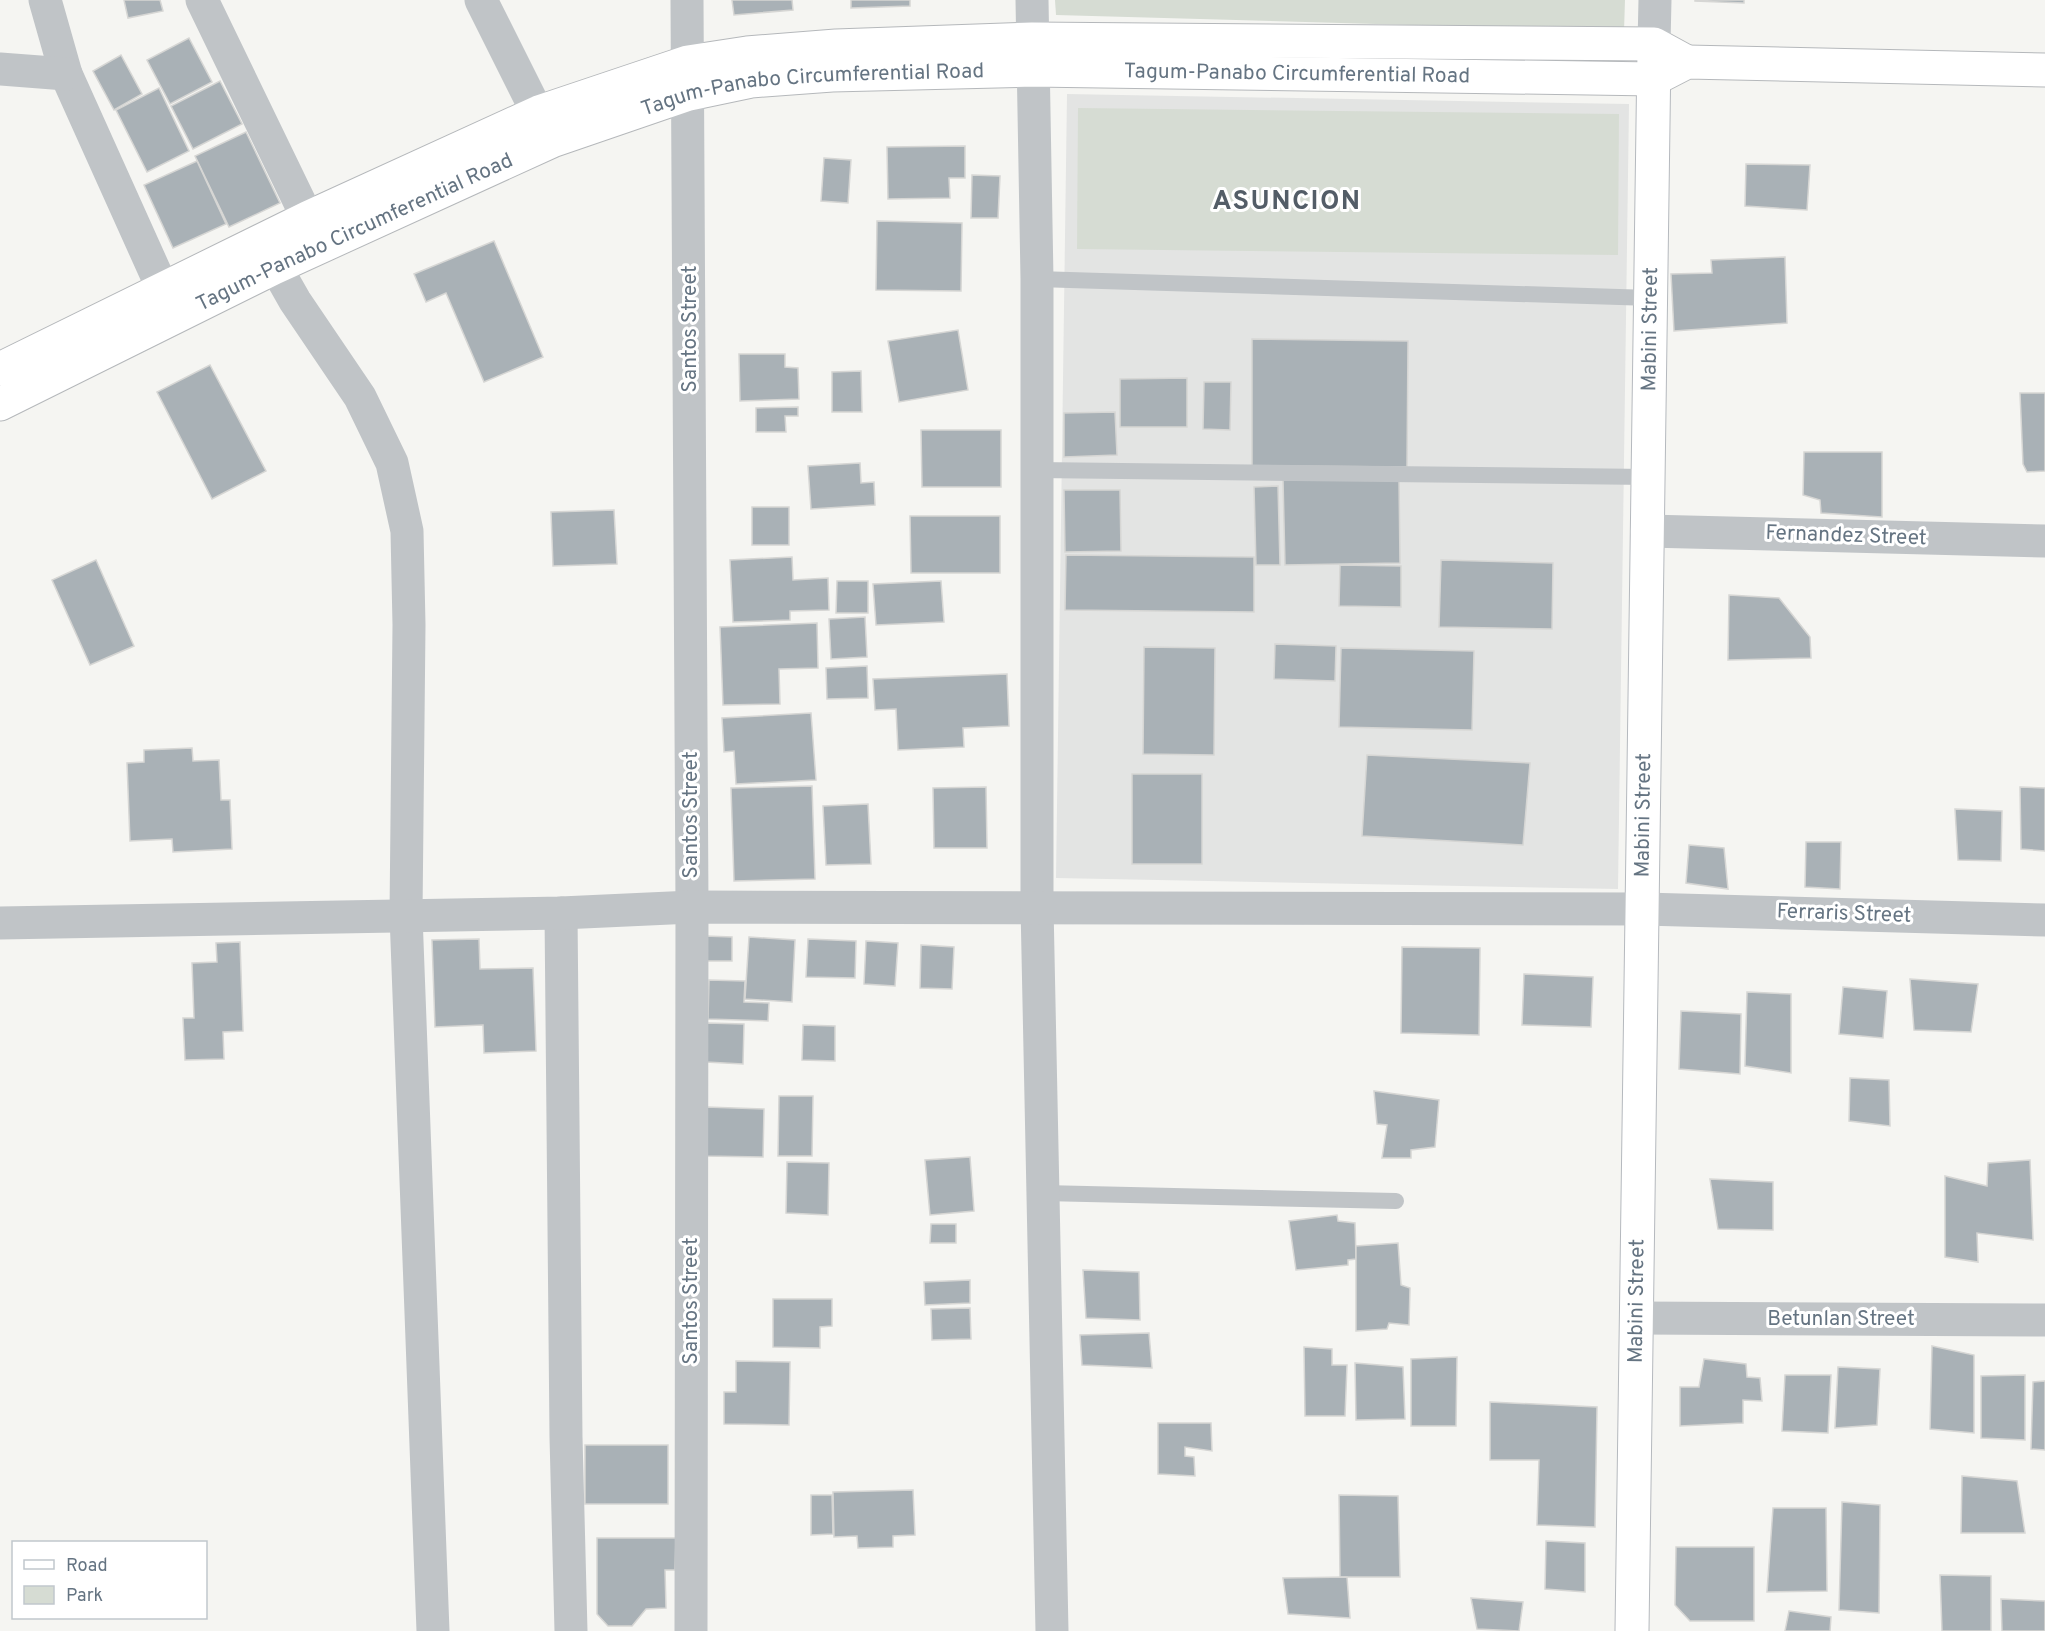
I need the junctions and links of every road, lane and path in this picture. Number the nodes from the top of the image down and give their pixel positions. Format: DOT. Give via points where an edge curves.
graph roads {
  1 [pos="45,0"];
  2 [pos="202,0"];
  3 [pos="482,0"];
  4 [pos="687,0"];
  5 [pos="1032,0"];
  6 [pos="1655,0"];
  7 [pos="1654,44"];
  8 [pos="1032,55"];
  9 [pos="1341,59"];
  10 [pos="688,62"];
  11 [pos="1687,62"];
  12 [pos="0,69"];
  13 [pos="2045,70"];
  14 [pos="66,74"];
  15 [pos="1654,79"];
  16 [pos="689,94"];
  17 [pos="545,126"];
  18 [pos="314,232"];
  19 [pos="268,255"];
  20 [pos="1037,279"];
  21 [pos="1651,298"];
  22 [pos="169,302"];
  23 [pos="0,369"];
  24 [pos="0,404"];
  25 [pos="1036,470"];
  26 [pos="1648,477"];
  27 [pos="1647,531"];
  28 [pos="2045,541"];
  29 [pos="1037,906"];
  30 [pos="692,907"];
  31 [pos="1644,909"];
  32 [pos="561,913"];
  33 [pos="406,915"];
  34 [pos="2045,920"];
  35 [pos="0,923"];
  36 [pos="1043,1193"];
  37 [pos="1396,1201"];
  38 [pos="1637,1318"];
  39 [pos="2045,1320"];
  40 [pos="433,1631"];
  41 [pos="572,1631"];
  42 [pos="691,1631"];
  43 [pos="1052,1631"];
  44 [pos="1632,1631"];
  1 -- 14 [label="street"];
  2 -- 18 [label="street"];
  3 -- 17 [label="street"];
  4 -- 10 [label="street, Santos Street"];
  5 -- 8 [label="street"];
  6 -- 7 [label="street, Mabini Street"];
  7 -- 9 [label="main road, Tagum-Panabo Circumferential Road"];
  7 -- 11 [label="main road, Tagum-Panabo Circumferential Road"];
  7 -- 15 [label="main road, Mabini Street"];
  8 -- 9 [label="main road, Tagum-Panabo Circumferential Road"];
  8 -- 10 [label="main road, Tagum-Panabo Circumferential Road" via="836,46"];
  8 -- 16 [label="main road, Tagum-Panabo Circumferential Road" via="751,81"];
  8 -- 20 [label="street"];
  9 -- 15 [label="main road, Tagum-Panabo Circumferential Road"];
  10 -- 16 [label="street, Santos Street"];
  10 -- 17 [label="main road, Tagum-Panabo Circumferential Road"];
  11 -- 13 [label="main road, Tagum-Panabo Circumferential Road"];
  11 -- 15 [label="main road, Tagum-Panabo Circumferential Road"];
  12 -- 14 [label="street"];
  14 -- 22 [label="street"];
  15 -- 21 [label="main road, Mabini Street"];
  16 -- 17 [label="main road, Tagum-Panabo Circumferential Road"];
  16 -- 30 [label="street, Santos Street"];
  17 -- 18 [label="main road, Tagum-Panabo Circumferential Road"];
  18 -- 19 [label="main road, Tagum-Panabo Circumferential Road"];
  19 -- 22 [label="main road, Tagum-Panabo Circumferential Road"];
  19 -- 33 [label="street" via="360,397 392,463 407,531 410,625"];
  20 -- 21 [label="lane"];
  20 -- 25 [label="street"];
  21 -- 26 [label="main road, Mabini Street"];
  22 -- 23 [label="main road, Tagum-Panabo Circumferential Road"];
  22 -- 24 [label="main road, Tagum-Panabo Circumferential Road"];
  25 -- 26 [label="lane"];
  25 -- 29 [label="street"];
  26 -- 27 [label="main road, Mabini Street"];
  27 -- 28 [label="street, Fernandez Street"];
  27 -- 31 [label="main road, Mabini Street"];
  29 -- 30 [label="street, Ferraris Street"];
  29 -- 31 [label="street, Ferraris Street"];
  29 -- 36 [label="street"];
  30 -- 32 [label="street, Ferraris Street"];
  30 -- 42 [label="street, Santos Street"];
  31 -- 34 [label="street, Ferraris Street"];
  31 -- 38 [label="main road, Mabini Street"];
  32 -- 33 [label="street, Ferraris Street"];
  32 -- 41 [label="street" via="564,1311"];
  33 -- 35 [label="street, Ferraris Street"];
  33 -- 40 [label="street"];
  36 -- 37 [label="lane"];
  36 -- 43 [label="street"];
  38 -- 39 [label="street, Betunlan Street"];
  38 -- 44 [label="main road, Mabini Street"];
}
